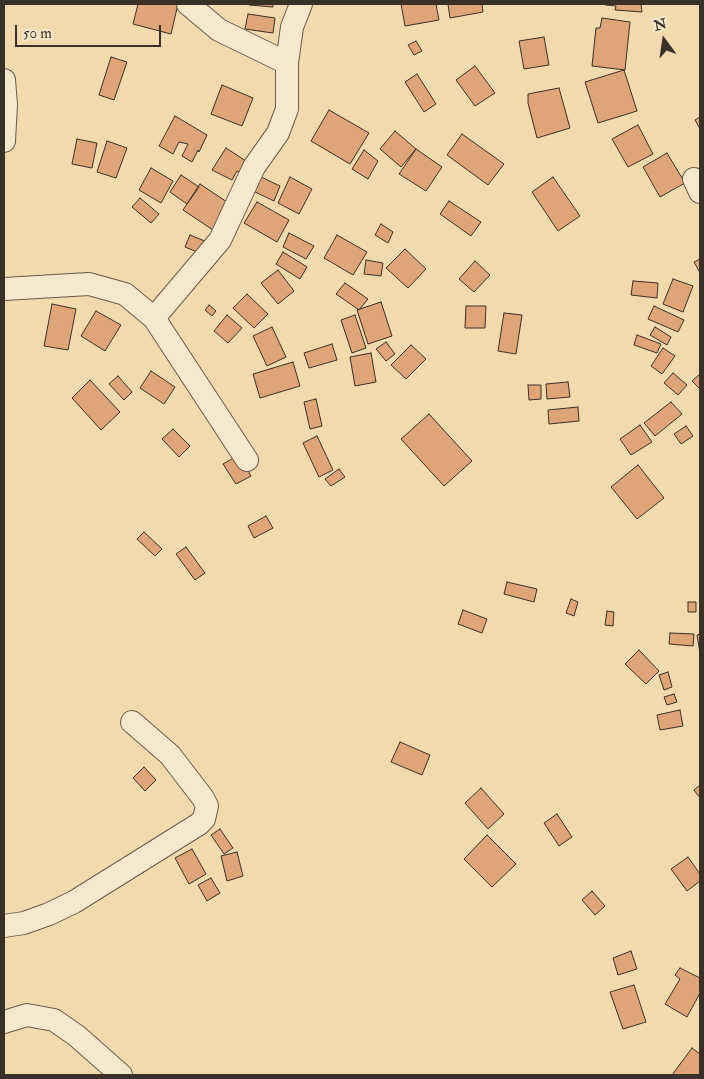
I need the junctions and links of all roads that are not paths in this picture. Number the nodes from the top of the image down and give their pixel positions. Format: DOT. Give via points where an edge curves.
graph roads {
  1 [pos="188,4"];
  2 [pos="301,4"];
  3 [pos="287,63"];
  4 [pos="4,80"];
  5 [pos="4,140"];
  6 [pos="4,289"];
  7 [pos="154,318"];
  8 [pos="247,460"];
  9 [pos="132,722"];
  10 [pos="4,926"];
  11 [pos="4,1022"];
  12 [pos="121,1075"];
  1 -- 3 [label="street" via="219,30"];
  2 -- 3 [label="street" via="292,27"];
  3 -- 7 [label="street" via="287,110 278,133 254,167 220,240"];
  4 -- 5 [label="street"];
  6 -- 7 [label="street" via="89,284 124,294"];
  7 -- 8 [label="street"];
  9 -- 10 [label="street" via="170,755 203,798 206,806 204,819 74,902 49,914"];
  11 -- 12 [label="street" via="27,1015 54,1020"];
}
